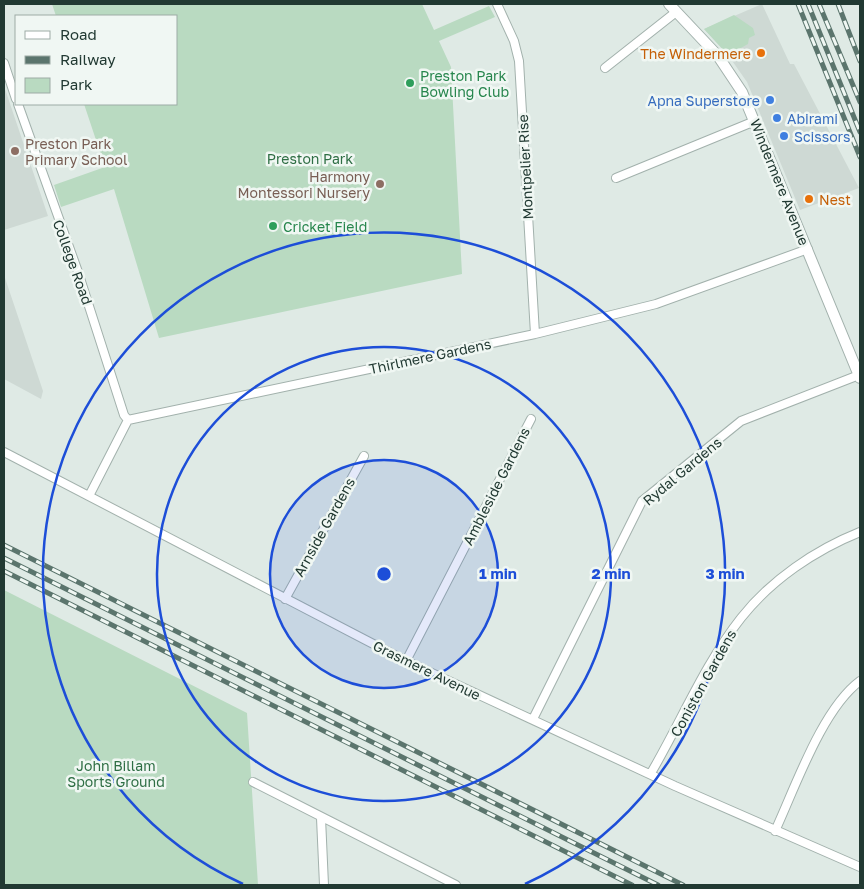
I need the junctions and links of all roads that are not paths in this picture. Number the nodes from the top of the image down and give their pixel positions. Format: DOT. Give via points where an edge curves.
graph roads {
  1 [pos="497,4"];
  2 [pos="669,4"];
  3 [pos="676,12"];
  4 [pos="4,63"];
  5 [pos="605,68"];
  6 [pos="15,97"];
  7 [pos="18,105"];
  8 [pos="755,121"];
  9 [pos="616,178"];
  10 [pos="808,249"];
  11 [pos="535,334"];
  12 [pos="860,376"];
  13 [pos="531,418"];
  14 [pos="128,420"];
  15 [pos="4,452"];
  16 [pos="364,456"];
  17 [pos="88,496"];
  18 [pos="860,532"];
  19 [pos="284,599"];
  20 [pos="406,661"];
  21 [pos="860,681"];
  22 [pos="533,720"];
  23 [pos="651,773"];
  24 [pos="253,782"];
  25 [pos="321,818"];
  26 [pos="775,831"];
  27 [pos="860,868"];
  28 [pos="324,885"];
  29 [pos="456,885"];
  1 -- 11 [label="street, Montpelier Rise" via="514,41 519,61"];
  2 -- 3 [label="street, Windermere Avenue"];
  3 -- 5 [label="street"];
  3 -- 8 [label="street, Windermere Avenue" via="730,71"];
  4 -- 6 [label="street"];
  7 -- 14 [label="street, College Road"];
  8 -- 9 [label="street"];
  8 -- 10 [label="street, Windermere Avenue"];
  10 -- 11 [label="street, Thirlmere Gardens" via="656,304"];
  10 -- 12 [label="street, Windermere Avenue"];
  11 -- 14 [label="street, Thirlmere Gardens"];
  12 -- 22 [label="street, Rydal Gardens" via="741,422 642,501"];
  13 -- 20 [label="street, Ambleside Gardens"];
  14 -- 17 [label="street"];
  15 -- 17 [label="street, Grasmere Avenue"];
  16 -- 19 [label="street, Arnside Gardens"];
  17 -- 19 [label="street, Grasmere Avenue"];
  18 -- 23 [label="street, Coniston Gardens" via="835,542 781,578 742,617 710,666"];
  19 -- 20 [label="street, Grasmere Avenue"];
  20 -- 22 [label="street, Grasmere Avenue"];
  21 -- 26 [label="street" via="837,707 812,748"];
  22 -- 23 [label="street, Grasmere Avenue"];
  23 -- 26 [label="street, Grasmere Avenue"];
  24 -- 25 [label="street"];
  25 -- 28 [label="street"];
  25 -- 29 [label="street"];
  26 -- 27 [label="street, Grasmere Avenue"];
}
